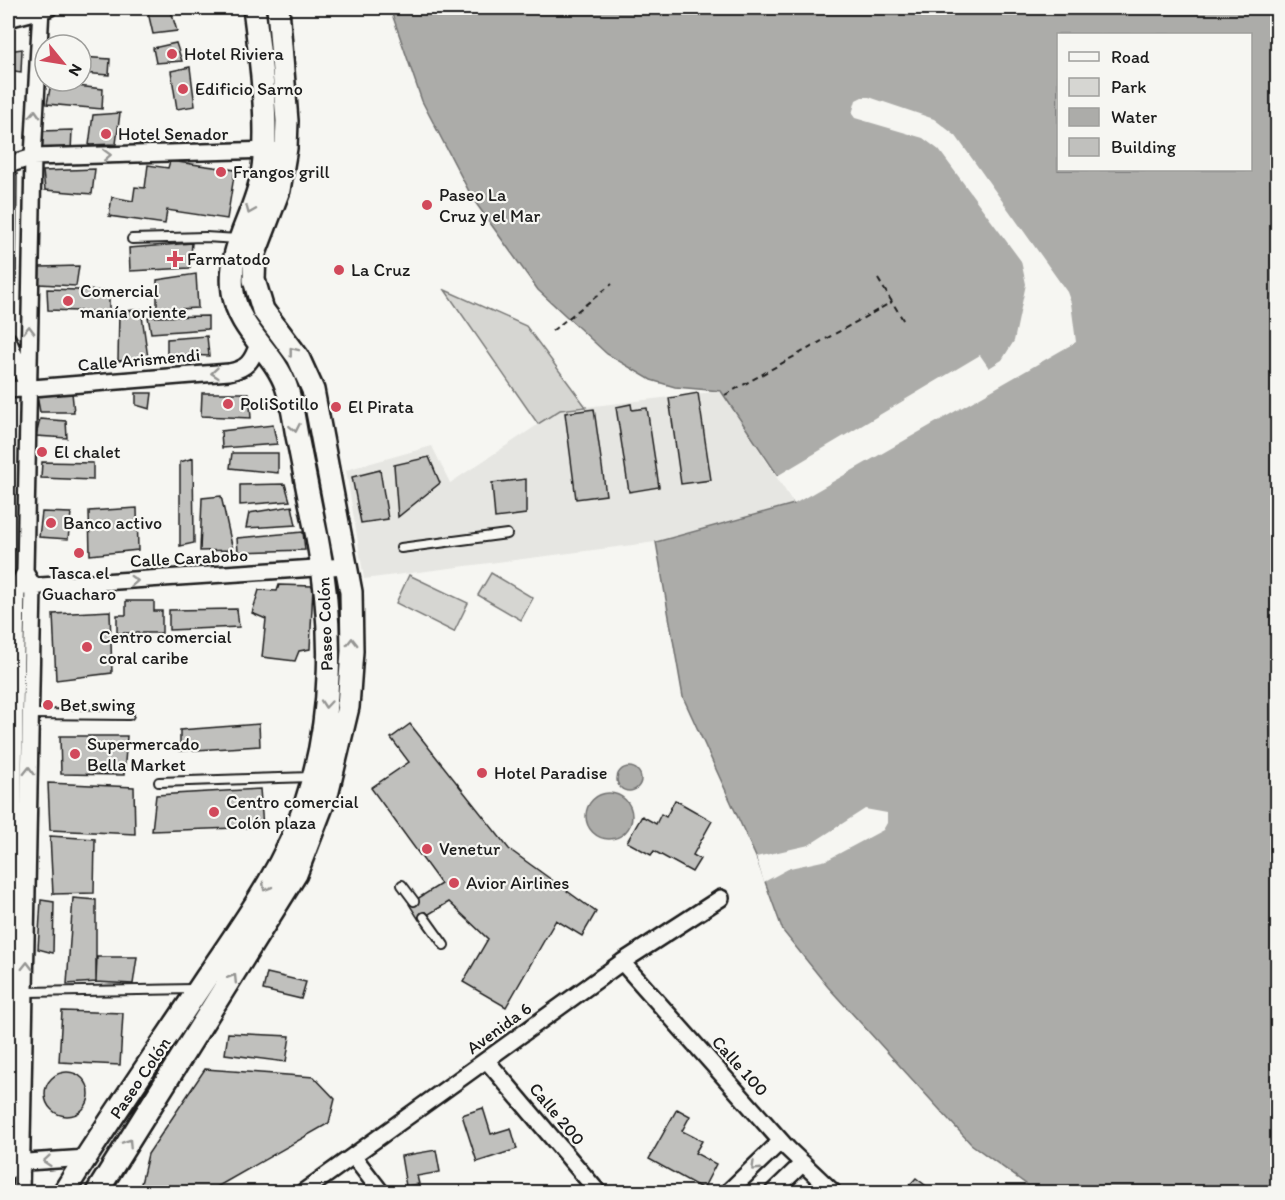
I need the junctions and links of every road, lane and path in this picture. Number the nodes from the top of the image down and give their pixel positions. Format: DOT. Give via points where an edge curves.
graph roads {
  1 [pos="44,8"];
  2 [pos="254,8"];
  3 [pos="279,8"];
  4 [pos="8,19"];
  5 [pos="286,148"];
  6 [pos="265,151"];
  7 [pos="33,158"];
  8 [pos="8,165"];
  9 [pos="132,239"];
  10 [pos="238,239"];
  11 [pos="878,279"];
  12 [pos="612,284"];
  13 [pos="892,302"];
  14 [pos="905,323"];
  15 [pos="552,331"];
  16 [pos="8,340"];
  17 [pos="258,344"];
  18 [pos="307,373"];
  19 [pos="284,380"];
  20 [pos="28,388"];
  21 [pos="8,390"];
  22 [pos="724,395"];
  23 [pos="507,534"];
  24 [pos="401,548"];
  25 [pos="346,566"];
  26 [pos="323,569"];
  27 [pos="25,572"];
  28 [pos="33,586"];
  29 [pos="12,588"];
  30 [pos="12,633"];
  31 [pos="30,714"];
  32 [pos="129,715"];
  33 [pos="313,777"];
  34 [pos="159,782"];
  35 [pos="17,800"];
  36 [pos="312,811"];
  37 [pos="402,885"];
  38 [pos="721,898"];
  39 [pos="414,901"];
  40 [pos="424,917"];
  41 [pos="444,945"];
  42 [pos="622,962"];
  43 [pos="199,989"];
  44 [pos="27,992"];
  45 [pos="10,1000"];
  46 [pos="487,1061"];
  47 [pos="781,1141"];
  48 [pos="354,1157"];
  49 [pos="87,1158"];
  50 [pos="13,1163"];
  51 [pos="803,1164"];
  52 [pos="8,1171"];
  53 [pos="21,1192"];
  54 [pos="64,1192"];
  55 [pos="97,1192"];
  56 [pos="303,1192"];
  57 [pos="381,1192"];
  58 [pos="598,1192"];
  59 [pos="728,1192"];
  60 [pos="773,1192"];
  61 [pos="833,1192"];
  1 -- 4 [label="street"];
  7 -- 1 [label="street, one-way"];
  2 -- 6 [label="street, Paseo Colón"];
  3 -- 5 [label="street, Paseo Colón"];
  5 -- 6 [label="street"];
  18 -- 5 [label="street, Paseo Colón, one-way" via="268,319 254,280 255,253 279,190"];
  7 -- 6 [label="street, one-way"];
  6 -- 10 [label="street, Paseo Colón, one-way" via="258,193"];
  7 -- 8 [label="street"];
  20 -- 7 [label="street, one-way"];
  9 -- 10 [label="lane"];
  10 -- 17 [label="street, Paseo Colón" via="232,270 234,297"];
  11 -- 13 [label="path"];
  12 -- 15 [label="path"];
  13 -- 14 [label="path"];
  13 -- 22 [label="path"];
  16 -- 20 [label="street"];
  17 -- 19 [label="street, Paseo Colón"];
  17 -- 20 [label="street, Calle Arismendi, one-way" via="252,362 240,370"];
  18 -- 19 [label="street"];
  18 -- 25 [label="street, Paseo Colón" via="314,390"];
  19 -- 26 [label="street, Paseo Colón, one-way"];
  20 -- 21 [label="street, Calle Arismendi"];
  20 -- 27 [label="street"];
  23 -- 24 [label="lane"];
  25 -- 26 [label="street, Calle Carabobo"];
  36 -- 25 [label="street, Paseo Colón, one-way" via="335,767 348,707 352,619"];
  28 -- 26 [label="street, Calle Carabobo, one-way"];
  26 -- 33 [label="street, Paseo Colón, one-way" via="329,658 325,713"];
  27 -- 28 [label="street"];
  27 -- 29 [label="street"];
  28 -- 29 [label="street, Calle Carabobo"];
  28 -- 31 [label="street"];
  29 -- 30 [label="street"];
  30 -- 35 [label="street"];
  31 -- 32 [label="lane"];
  35 -- 31 [label="street, one-way"];
  33 -- 34 [label="lane"];
  33 -- 36 [label="street, Paseo Colón"];
  44 -- 35 [label="street, one-way"];
  35 -- 45 [label="street"];
  36 -- 43 [label="street, Paseo Colón, one-way" via="293,835 263,893"];
  55 -- 36 [label="street, Paseo Colón, one-way" via="276,908 304,858"];
  37 -- 39 [label="lane"];
  38 -- 42 [label="street, Avenida 6"];
  40 -- 41 [label="lane"];
  42 -- 46 [label="street, Avenida 6"];
  42 -- 47 [label="street, Calle 100"];
  43 -- 44 [label="lane"];
  43 -- 49 [label="street, Paseo Colón"];
  44 -- 45 [label="street"];
  44 -- 50 [label="street"];
  45 -- 50 [label="street"];
  46 -- 48 [label="street, Avenida 6"];
  46 -- 58 [label="street, Calle 200"];
  47 -- 51 [label="street, Calle 100"];
  47 -- 59 [label="street, one-way"];
  48 -- 56 [label="street, Avenida 6"];
  48 -- 57 [label="street"];
  49 -- 50 [label="street, one-way"];
  49 -- 54 [label="street, Paseo Colón"];
  50 -- 52 [label="street"];
  50 -- 53 [label="street"];
  51 -- 60 [label="street"];
  51 -- 61 [label="street, Calle 100"];
}
